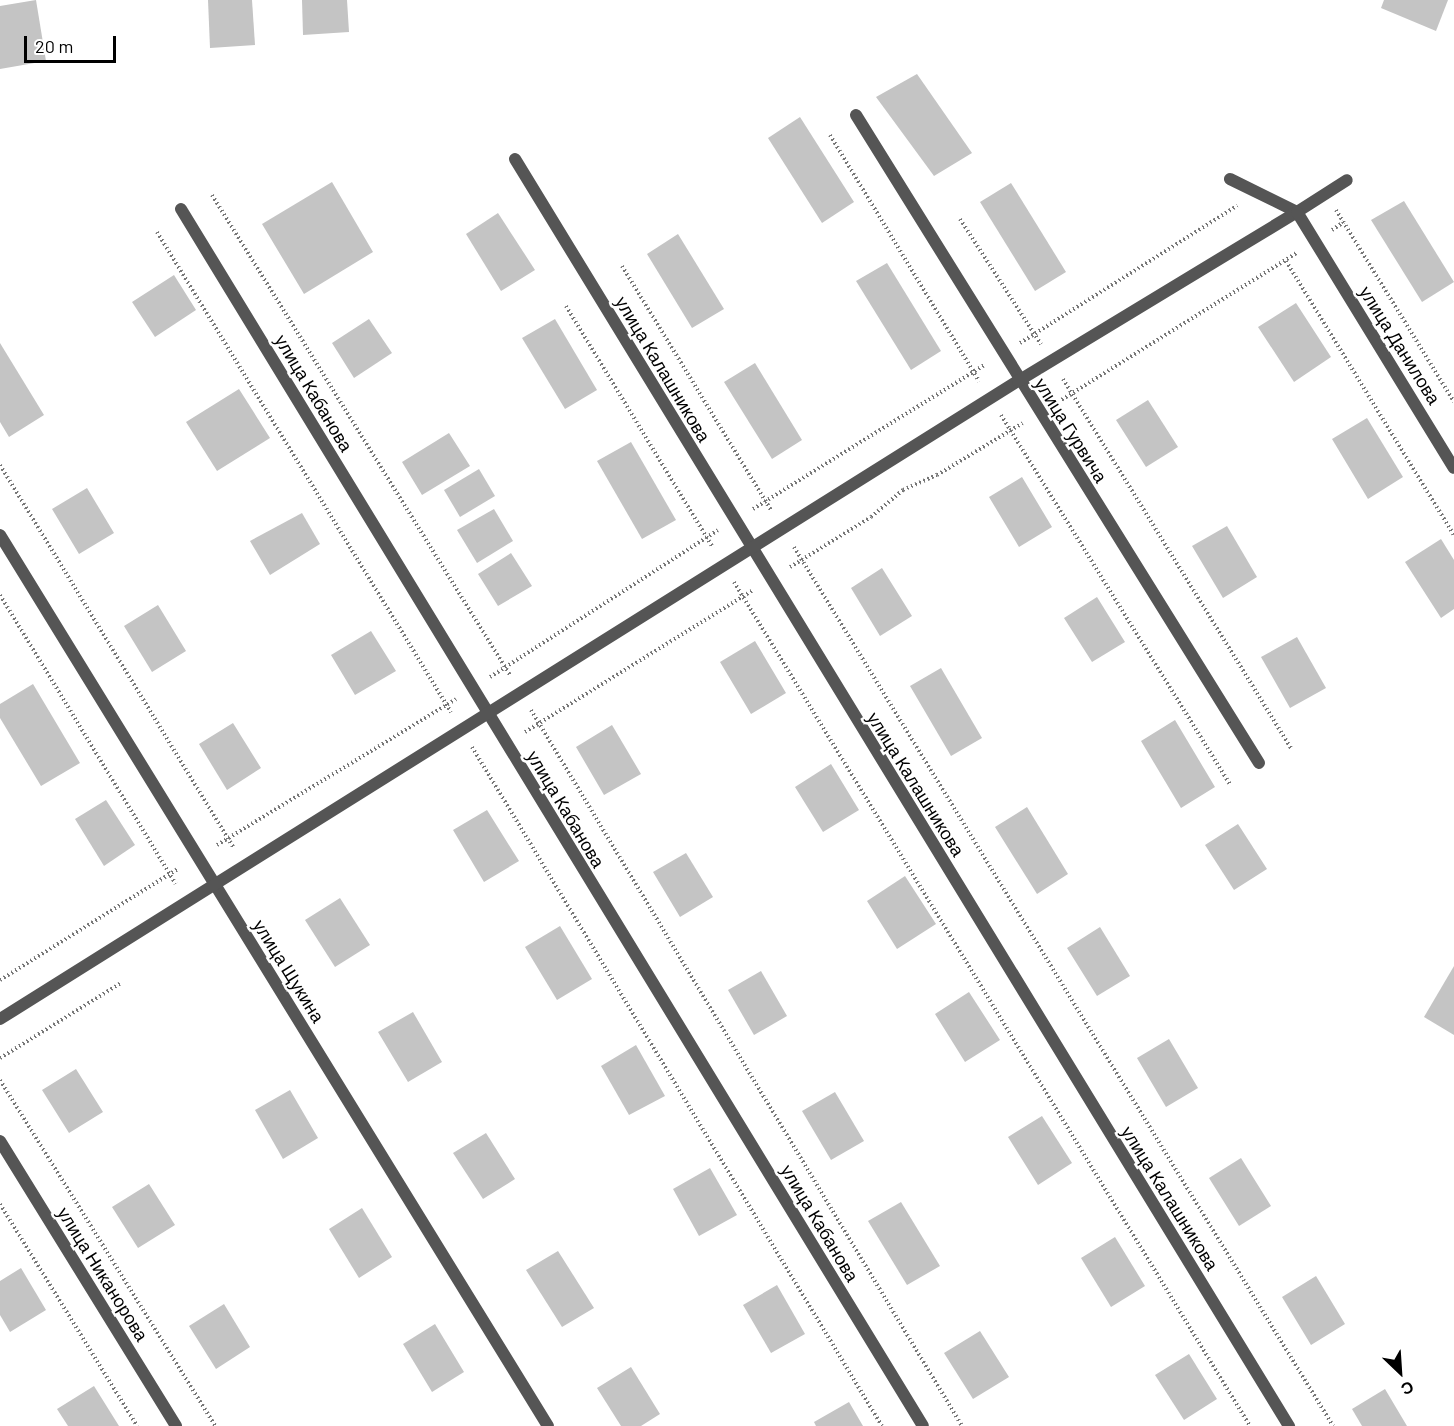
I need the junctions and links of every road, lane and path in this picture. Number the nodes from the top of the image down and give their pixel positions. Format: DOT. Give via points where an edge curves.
graph roads {
  1 [pos="856,115"];
  2 [pos="830,135"];
  3 [pos="515,159"];
  4 [pos="1230,179"];
  5 [pos="1347,180"];
  6 [pos="1258,193"];
  7 [pos="1327,194"];
  8 [pos="212,195"];
  9 [pos="181,209"];
  10 [pos="1297,213"];
  11 [pos="960,219"];
  12 [pos="157,232"];
  13 [pos="1314,241"];
  14 [pos="1286,261"];
  15 [pos="622,266"];
  16 [pos="566,306"];
  17 [pos="1034,334"];
  18 [pos="1002,354"];
  19 [pos="1052,361"];
  20 [pos="974,372"];
  21 [pos="1018,381"];
  22 [pos="1072,393"];
  23 [pos="990,399"];
  24 [pos="1454,402"];
  25 [pos="1039,414"];
  26 [pos="1010,431"];
  27 [pos="0,465"];
  28 [pos="1454,468"];
  29 [pos="766,500"];
  30 [pos="733,521"];
  31 [pos="783,530"];
  32 [pos="0,535"];
  33 [pos="1454,535"];
  34 [pos="706,538"];
  35 [pos="751,550"];
  36 [pos="802,560"];
  37 [pos="724,567"];
  38 [pos="769,580"];
  39 [pos="0,595"];
  40 [pos="742,597"];
  41 [pos="505,668"];
  42 [pos="472,688"];
  43 [pos="522,695"];
  44 [pos="446,704"];
  45 [pos="489,716"];
  46 [pos="539,723"];
  47 [pos="463,732"];
  48 [pos="506,743"];
  49 [pos="1291,748"];
  50 [pos="1259,763"];
  51 [pos="1230,784"];
  52 [pos="228,838"];
  53 [pos="197,857"];
  54 [pos="245,867"];
  55 [pos="170,874"];
  56 [pos="215,885"];
  57 [pos="187,903"];
  58 [pos="0,980"];
  59 [pos="121,983"];
  60 [pos="0,1019"];
  61 [pos="0,1058"];
  62 [pos="0,1080"];
  63 [pos="0,1141"];
  64 [pos="0,1204"];
  65 [pos="136,1426"];
  66 [pos="176,1426"];
  67 [pos="215,1426"];
  68 [pos="548,1426"];
  69 [pos="882,1426"];
  70 [pos="923,1426"];
  71 [pos="962,1426"];
  72 [pos="1250,1426"];
  73 [pos="1290,1426"];
  74 [pos="1333,1426"];
  1 -- 18 [label="street, улица Гурвича"];
  2 -- 20 [label="path"];
  3 -- 30 [label="street, улица Калашникова"];
  4 -- 6 [label="street"];
  5 -- 7 [label="street"];
  6 -- 10 [label="street"];
  6 -- 17 [label="path"];
  7 -- 10 [label="street"];
  7 -- 24 [label="path"];
  8 -- 41 [label="path"];
  9 -- 42 [label="street, улица Кабанова"];
  10 -- 13 [label="street, улица Данилова"];
  10 -- 19 [label="street"];
  11 -- 17 [label="path"];
  12 -- 44 [label="path"];
  13 -- 14 [label="path"];
  13 -- 28 [label="street, улица Данилова"];
  14 -- 22 [label="path"];
  14 -- 33 [label="path"];
  15 -- 29 [label="path"];
  16 -- 34 [label="path"];
  17 -- 18 [label="path"];
  17 -- 19 [label="path"];
  18 -- 20 [label="path"];
  18 -- 21 [label="street, улица Гурвича"];
  19 -- 21 [label="street"];
  19 -- 22 [label="path"];
  20 -- 23 [label="path"];
  20 -- 29 [label="path"];
  21 -- 23 [label="street"];
  21 -- 25 [label="street, улица Гурвича"];
  22 -- 25 [label="path"];
  22 -- 49 [label="path"];
  23 -- 26 [label="path"];
  23 -- 31 [label="street"];
  25 -- 26 [label="path"];
  25 -- 50 [label="street, улица Гурвича"];
  26 -- 36 [label="path" via="937,475 903,490 871,516"];
  26 -- 51 [label="path"];
  27 -- 52 [label="path"];
  29 -- 30 [label="path"];
  29 -- 31 [label="path"];
  30 -- 34 [label="path"];
  30 -- 35 [label="street, улица Калашникова"];
  31 -- 35 [label="street"];
  31 -- 36 [label="path"];
  32 -- 53 [label="street, улица Щукина"];
  34 -- 37 [label="path"];
  34 -- 41 [label="path"];
  35 -- 37 [label="street"];
  35 -- 38 [label="street, улица Калашникова"];
  36 -- 38 [label="path"];
  36 -- 74 [label="path"];
  37 -- 40 [label="path"];
  37 -- 43 [label="street"];
  38 -- 40 [label="path"];
  38 -- 73 [label="street, улица Калашникова"];
  39 -- 55 [label="path"];
  40 -- 46 [label="path"];
  40 -- 72 [label="path"];
  41 -- 42 [label="path"];
  41 -- 43 [label="path"];
  42 -- 44 [label="path"];
  42 -- 45 [label="street, улица Кабанова"];
  43 -- 45 [label="street"];
  43 -- 46 [label="path"];
  44 -- 47 [label="path"];
  44 -- 52 [label="path"];
  45 -- 47 [label="street"];
  45 -- 48 [label="street, улица Кабанова"];
  46 -- 48 [label="path"];
  46 -- 71 [label="path"];
  47 -- 54 [label="street"];
  47 -- 69 [label="path"];
  48 -- 70 [label="street, улица Кабанова"];
  52 -- 53 [label="path"];
  52 -- 54 [label="path"];
  53 -- 55 [label="path"];
  53 -- 56 [label="street, улица Щукина"];
  54 -- 56 [label="street"];
  55 -- 57 [label="path"];
  55 -- 58 [label="path"];
  56 -- 57 [label="street"];
  56 -- 68 [label="street, улица Щукина"];
  57 -- 60 [label="street"];
  59 -- 61 [label="path"];
  62 -- 67 [label="path"];
  63 -- 66 [label="street, улица Никанорова"];
  64 -- 65 [label="path"];
}
